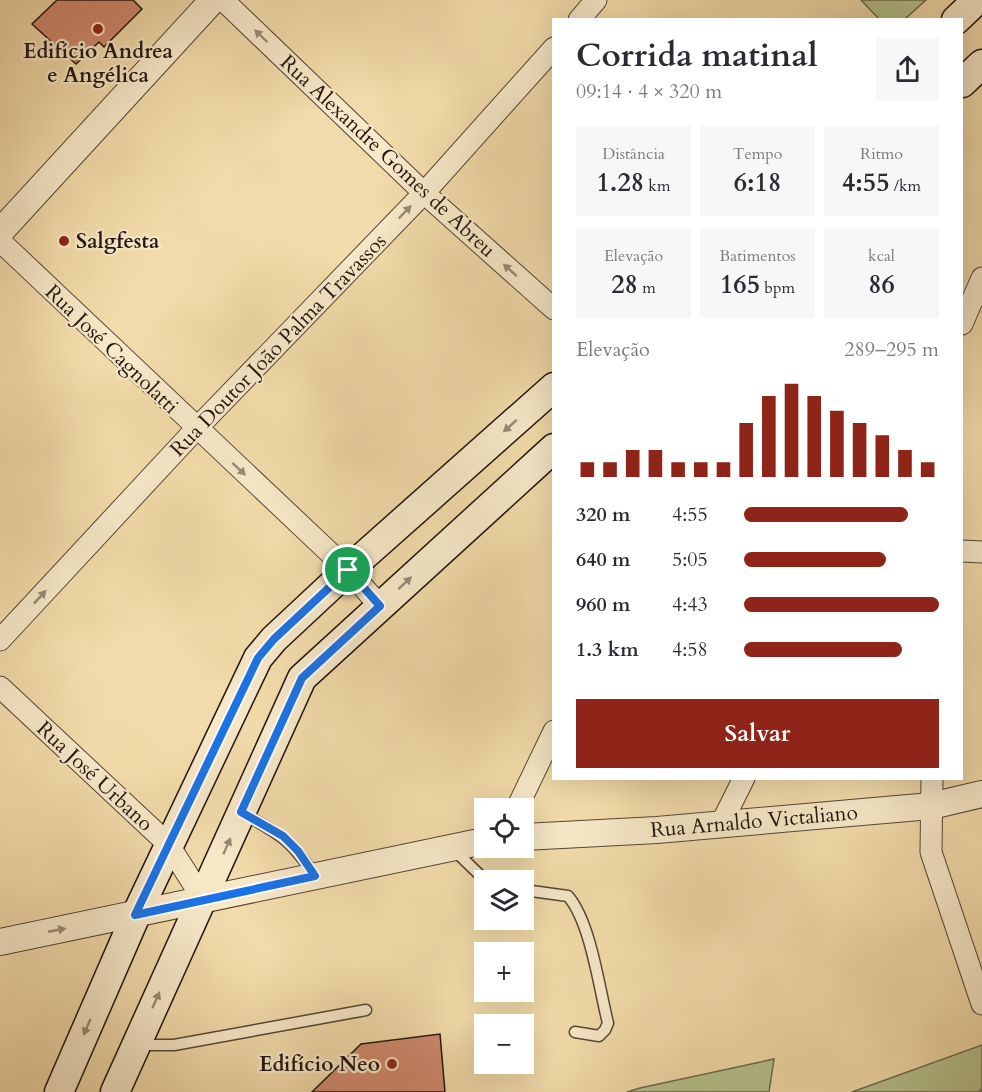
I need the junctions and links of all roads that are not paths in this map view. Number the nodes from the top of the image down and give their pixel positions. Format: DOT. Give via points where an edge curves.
graph roads {
  1 [pos="213,0"];
  2 [pos="224,0"];
  3 [pos="596,0"];
  4 [pos="977,0"];
  5 [pos="581,18"];
  6 [pos="958,18"];
  7 [pos="552,50"];
  8 [pos="982,64"];
  9 [pos="963,82"];
  10 [pos="424,193"];
  11 [pos="0,231"];
  12 [pos="0,241"];
  13 [pos="982,278"];
  14 [pos="552,307"];
  15 [pos="963,322"];
  16 [pos="552,389"];
  17 [pos="196,429"];
  18 [pos="552,450"];
  19 [pos="963,552"];
  20 [pos="982,552"];
  21 [pos="348,570"];
  22 [pos="380,606"];
  23 [pos="0,640"];
  24 [pos="0,687"];
  25 [pos="552,735"];
  26 [pos="743,780"];
  27 [pos="932,780"];
  28 [pos="982,794"];
  29 [pos="522,798"];
  30 [pos="931,806"];
  31 [pos="241,812"];
  32 [pos="721,824"];
  33 [pos="534,836"];
  34 [pos="168,844"];
  35 [pos="474,844"];
  36 [pos="451,848"];
  37 [pos="474,870"];
  38 [pos="315,876"];
  39 [pos="534,891"];
  40 [pos="203,899"];
  41 [pos="135,915"];
  42 [pos="0,942"];
  43 [pos="982,1004"];
  44 [pos="366,1010"];
  45 [pos="575,1032"];
  46 [pos="136,1045"];
  47 [pos="60,1092"];
  48 [pos="80,1092"];
  49 [pos="115,1092"];
  1 -- 11 [label="street"];
  10 -- 2 [label="street, Rua Alexandre Gomes de Abreu, one-way"];
  3 -- 5 [label="street"];
  4 -- 6 [label="main road"];
  7 -- 10 [label="street, Rua Doutor João Palma Travassos"];
  8 -- 9 [label="main road"];
  14 -- 10 [label="street, Rua Alexandre Gomes de Abreu, one-way"];
  17 -- 10 [label="street, Rua Doutor João Palma Travassos, one-way"];
  12 -- 17 [label="street, Rua José Cagnolatti"];
  13 -- 15 [label="street"];
  16 -- 21 [label="main road, one-way"];
  17 -- 21 [label="street, Rua José Cagnolatti, one-way"];
  23 -- 17 [label="street, Rua Doutor João Palma Travassos, one-way"];
  22 -- 18 [label="main road, one-way"];
  19 -- 20 [label="street"];
  21 -- 22 [label="street, Rua José Cagnolatti"];
  21 -- 34 [label="main road" via="258,658"];
  22 -- 31 [label="main road" via="302,678"];
  24 -- 34 [label="street, Rua José Urbano"];
  25 -- 29 [label="street"];
  26 -- 32 [label="street"];
  27 -- 30 [label="street"];
  28 -- 30 [label="street, Rua Arnaldo Victaliano"];
  30 -- 32 [label="street, Rua Arnaldo Victaliano"];
  30 -- 43 [label="street" via="931,852"];
  31 -- 38 [label="lane" via="283,836"];
  40 -- 31 [label="main road, one-way"];
  32 -- 33 [label="street, Rua Arnaldo Victaliano"];
  34 -- 40 [label="street, Rua José Urbano"];
  34 -- 41 [label="main road"];
  35 -- 36 [label="street"];
  36 -- 37 [label="lane"];
  36 -- 38 [label="street"];
  38 -- 40 [label="street"];
  39 -- 45 [label="lane" via="568,896 586,933 608,1023 599,1036"];
  40 -- 41 [label="street"];
  46 -- 40 [label="main road, one-way"];
  42 -- 41 [label="street, one-way"];
  41 -- 47 [label="main road, one-way"];
  44 -- 46 [label="lane" via="174,1045"];
  46 -- 49 [label="main road"];
  47 -- 48 [label="main road"];
}
